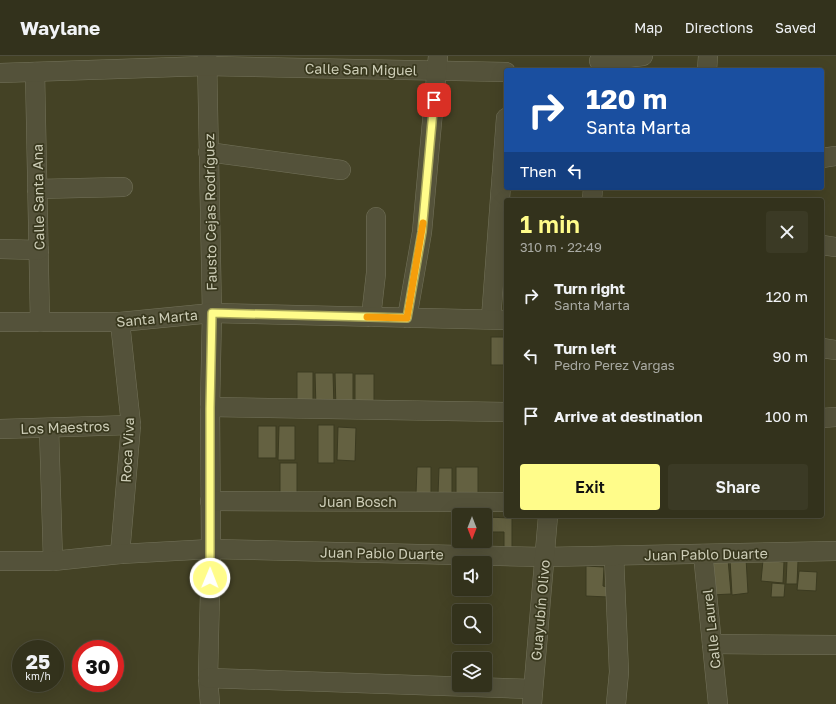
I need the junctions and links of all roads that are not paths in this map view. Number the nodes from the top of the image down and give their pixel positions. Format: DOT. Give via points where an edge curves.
graph roads {
  1 [pos="643,56"];
  2 [pos="708,56"];
  3 [pos="207,61"];
  4 [pos="599,62"];
  5 [pos="97,63"];
  6 [pos="437,64"];
  7 [pos="707,68"];
  8 [pos="35,72"];
  9 [pos="504,72"];
  10 [pos="0,73"];
  11 [pos="208,152"];
  12 [pos="836,156"];
  13 [pos="824,158"];
  14 [pos="341,170"];
  15 [pos="504,176"];
  16 [pos="123,187"];
  17 [pos="37,189"];
  18 [pos="376,217"];
  19 [pos="824,246"];
  20 [pos="836,247"];
  21 [pos="0,249"];
  22 [pos="39,250"];
  23 [pos="212,313"];
  24 [pos="371,317"];
  25 [pos="407,318"];
  26 [pos="499,320"];
  27 [pos="0,322"];
  28 [pos="40,322"];
  29 [pos="120,322"];
  30 [pos="824,348"];
  31 [pos="836,350"];
  32 [pos="210,408"];
  33 [pos="504,412"];
  34 [pos="836,417"];
  35 [pos="824,418"];
  36 [pos="131,425"];
  37 [pos="49,428"];
  38 [pos="0,429"];
  39 [pos="210,501"];
  40 [pos="504,502"];
  41 [pos="548,518"];
  42 [pos="211,550"];
  43 [pos="836,551"];
  44 [pos="120,554"];
  45 [pos="703,554"];
  46 [pos="614,556"];
  47 [pos="544,557"];
  48 [pos="0,561"];
  49 [pos="53,561"];
  50 [pos="712,644"];
  51 [pos="836,645"];
  52 [pos="208,678"];
  53 [pos="532,697"];
  54 [pos="210,704"];
  55 [pos="616,704"];
  56 [pos="718,704"];
  1 -- 4 [label="street"];
  2 -- 7 [label="street"];
  3 -- 5 [label="street, Calle San Miguel"];
  3 -- 6 [label="street, Calle San Miguel"];
  3 -- 11 [label="street, Fausto Cejas Rodríguez"];
  5 -- 8 [label="street, Calle San Miguel"];
  6 -- 9 [label="street, Calle San Miguel"];
  6 -- 25 [label="street" via="422,232"];
  8 -- 10 [label="street, Calle San Miguel"];
  8 -- 17 [label="street, Calle Santa Ana"];
  11 -- 14 [label="street"];
  11 -- 23 [label="street, Fausto Cejas Rodríguez"];
  12 -- 13 [label="street"];
  15 -- 26 [label="street"];
  16 -- 17 [label="street"];
  17 -- 22 [label="street, Calle Santa Ana"];
  18 -- 24 [label="street" via="376,273"];
  19 -- 20 [label="street"];
  21 -- 22 [label="street"];
  22 -- 28 [label="street, Calle Santa Ana"];
  23 -- 24 [label="street, Santa Marta"];
  23 -- 29 [label="street, Santa Marta"];
  23 -- 32 [label="street, Fausto Cejas Rodríguez"];
  24 -- 25 [label="street, Santa Marta"];
  25 -- 26 [label="street, Santa Marta"];
  27 -- 28 [label="street, Santa Marta"];
  28 -- 29 [label="street, Santa Marta"];
  29 -- 36 [label="street, Roca Viva"];
  30 -- 31 [label="street"];
  32 -- 33 [label="street"];
  32 -- 39 [label="street, Fausto Cejas Rodríguez"];
  34 -- 35 [label="street"];
  36 -- 37 [label="street, Los Maestros"];
  36 -- 44 [label="street, Roca Viva"];
  37 -- 38 [label="street, Los Maestros"];
  37 -- 49 [label="street"];
  39 -- 40 [label="street, Juan Bosch"];
  39 -- 42 [label="street, Fausto Cejas Rodríguez"];
  41 -- 47 [label="street, Guayubín Olivo"];
  42 -- 44 [label="street, Juan Pablo Duarte"];
  42 -- 47 [label="street, Juan Pablo Duarte"];
  42 -- 52 [label="street, Fausto Cejas Rodríguez"];
  43 -- 45 [label="street, Juan Pablo Duarte"];
  44 -- 49 [label="street, Juan Pablo Duarte"];
  45 -- 46 [label="street, Juan Pablo Duarte"];
  45 -- 50 [label="street, Calle Laurel"];
  46 -- 47 [label="street, Juan Pablo Duarte"];
  46 -- 55 [label="street" via="619,672"];
  47 -- 53 [label="street, Guayubín Olivo"];
  48 -- 49 [label="street, Juan Pablo Duarte"];
  50 -- 51 [label="street"];
  50 -- 56 [label="street, Calle Laurel"];
  52 -- 53 [label="street"];
  52 -- 54 [label="street, Fausto Cejas Rodríguez"];
}
